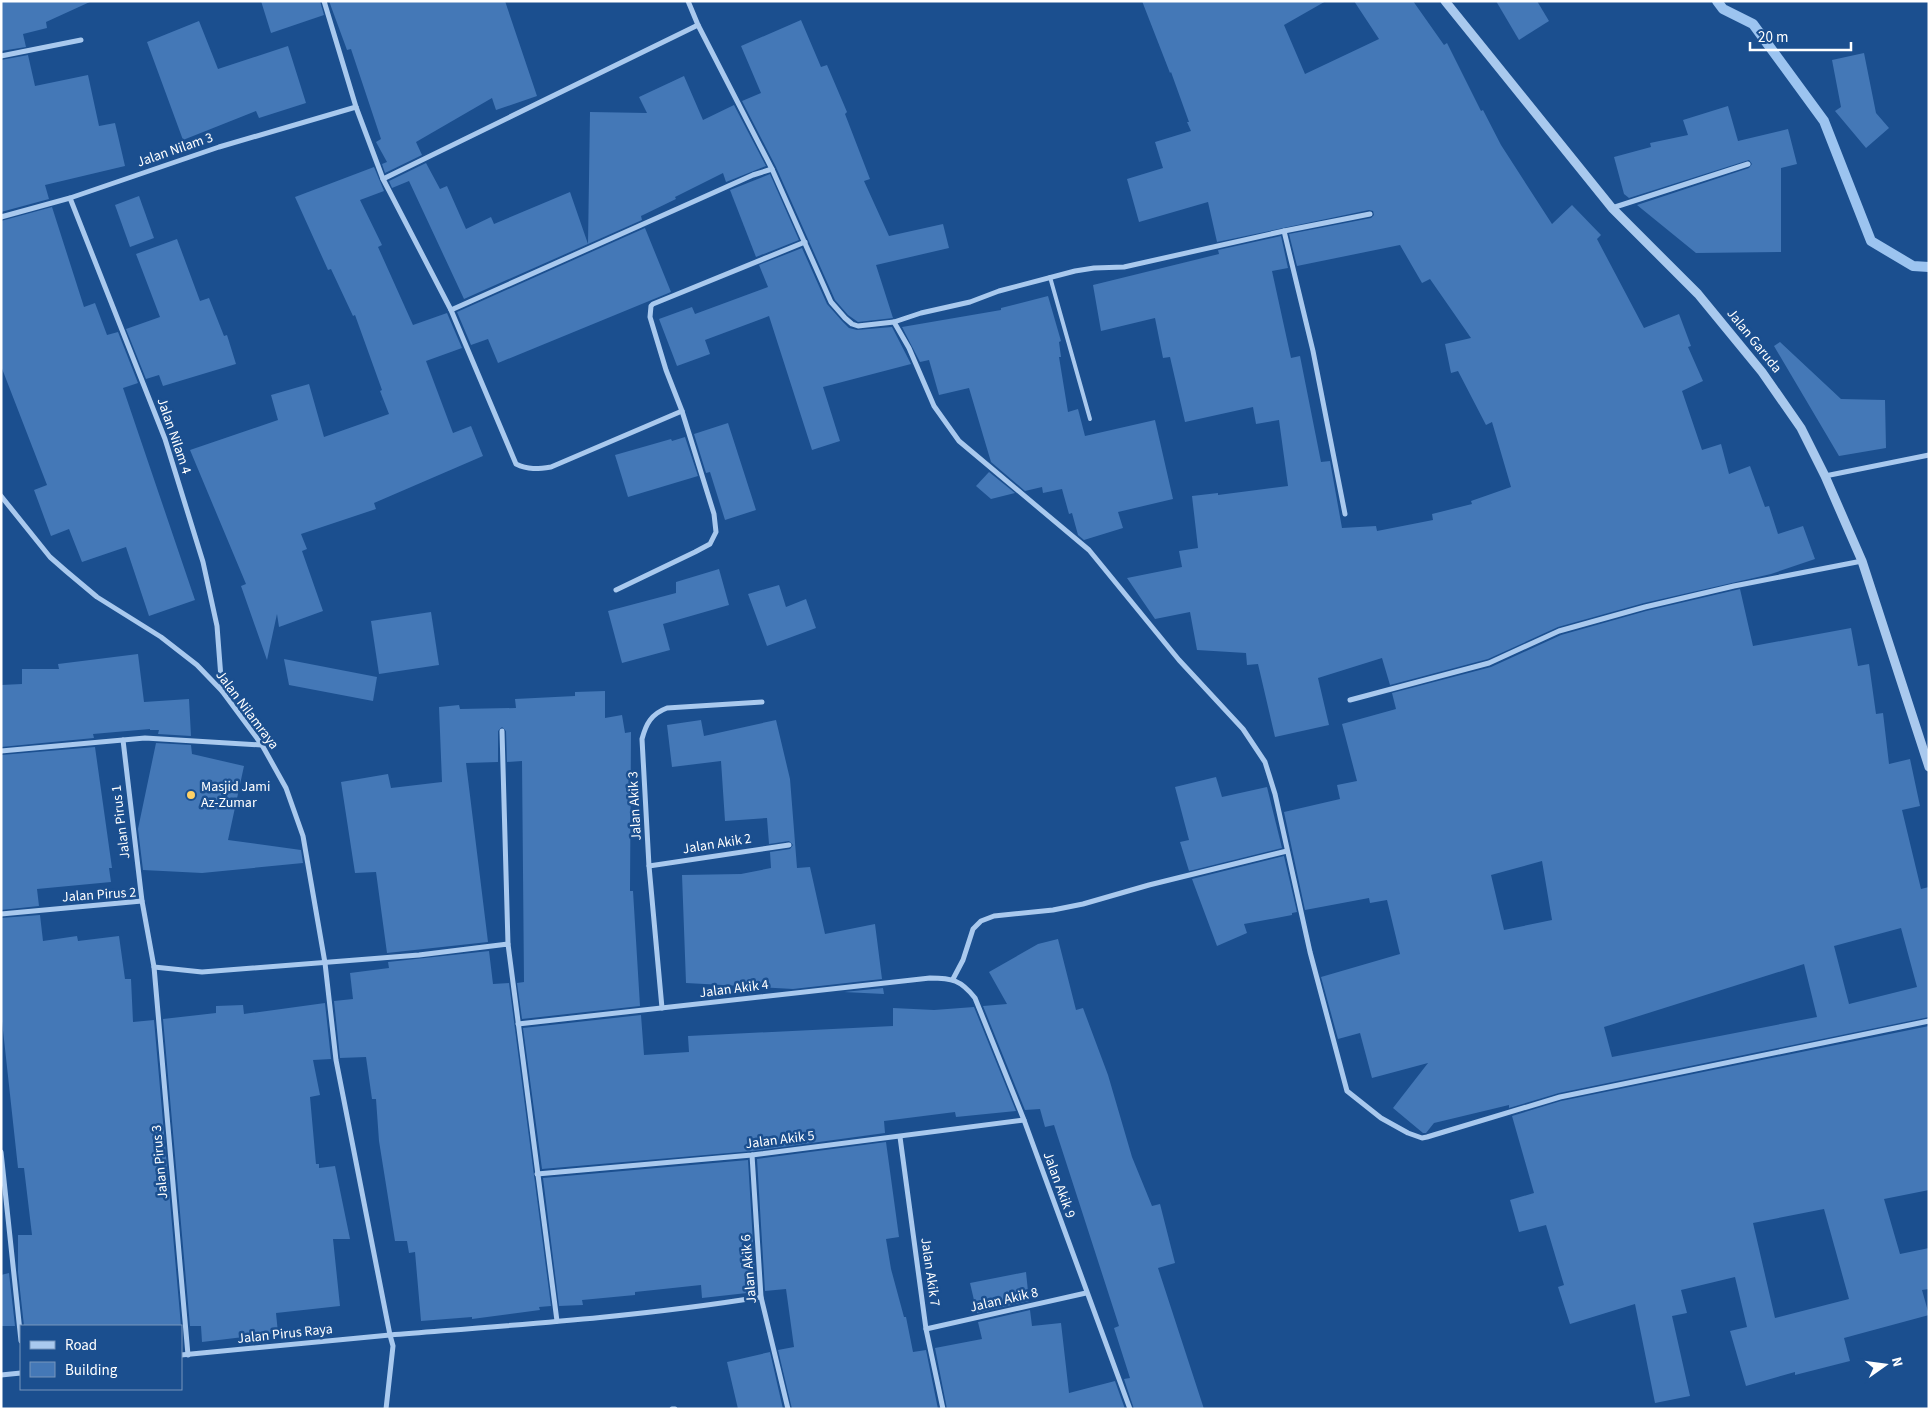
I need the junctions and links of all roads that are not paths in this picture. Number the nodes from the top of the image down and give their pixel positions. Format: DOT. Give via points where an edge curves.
graph roads {
  1 [pos="324,1"];
  2 [pos="688,1"];
  3 [pos="1445,1"];
  4 [pos="698,25"];
  5 [pos="81,40"];
  6 [pos="1,56"];
  7 [pos="356,107"];
  8 [pos="1748,164"];
  9 [pos="772,169"];
  10 [pos="383,180"];
  11 [pos="70,198"];
  12 [pos="1612,208"];
  13 [pos="1370,214"];
  14 [pos="1,217"];
  15 [pos="1284,231"];
  16 [pos="805,242"];
  17 [pos="1050,277"];
  18 [pos="451,310"];
  19 [pos="894,322"];
  20 [pos="682,411"];
  21 [pos="1090,419"];
  22 [pos="1929,455"];
  23 [pos="1825,476"];
  24 [pos="1,496"];
  25 [pos="1345,514"];
  26 [pos="1862,561"];
  27 [pos="616,590"];
  28 [pos="222,692"];
  29 [pos="1350,700"];
  30 [pos="762,702"];
  31 [pos="502,731"];
  32 [pos="123,740"];
  33 [pos="262,745"];
  34 [pos="1,751"];
  35 [pos="1929,767"];
  36 [pos="789,845"];
  37 [pos="1287,851"];
  38 [pos="650,866"];
  39 [pos="142,900"];
  40 [pos="1,914"];
  41 [pos="508,944"];
  42 [pos="325,963"];
  43 [pos="154,967"];
  44 [pos="953,979"];
  45 [pos="662,1008"];
  46 [pos="1929,1021"];
  47 [pos="518,1024"];
  48 [pos="1024,1120"];
  49 [pos="900,1137"];
  50 [pos="1,1152"];
  51 [pos="752,1155"];
  52 [pos="537,1174"];
  53 [pos="1086,1293"];
  54 [pos="761,1297"];
  55 [pos="557,1321"];
  56 [pos="926,1329"];
  57 [pos="20,1332"];
  58 [pos="390,1335"];
  59 [pos="188,1355"];
  60 [pos="182,1356"];
  61 [pos="20,1373"];
  62 [pos="1,1375"];
  63 [pos="386,1409"];
  64 [pos="788,1409"];
  65 [pos="943,1409"];
  66 [pos="1130,1409"];
  1 -- 7 [label="street"];
  2 -- 4 [label="street"];
  3 -- 12 [label="street, Jalan Garuda"];
  4 -- 9 [label="street"];
  4 -- 10 [label="street"];
  5 -- 6 [label="street"];
  7 -- 10 [label="street"];
  7 -- 11 [label="street, Jalan Nilam 3" via="219,147"];
  8 -- 12 [label="street"];
  9 -- 16 [label="street"];
  9 -- 18 [label="street" via="752,175"];
  10 -- 18 [label="street"];
  11 -- 14 [label="street, Jalan Nilam 3"];
  11 -- 28 [label="street, Jalan Nilam 4" via="165,439 203,562 217,626"];
  12 -- 23 [label="street, Jalan Garuda" via="1698,294 1762,372 1801,428"];
  13 -- 15 [label="street"];
  15 -- 17 [label="street" via="1124,267 1094,268"];
  15 -- 25 [label="street" via="1313,351"];
  16 -- 19 [label="street" via="831,302 845,318 858,326"];
  16 -- 20 [label="street" via="651,306 650,318"];
  17 -- 19 [label="street"];
  17 -- 21 [label="lane"];
  18 -- 20 [label="street" via="509,450 516,464 524,468 551,467"];
  19 -- 37 [label="street" via="934,406 959,441 1089,550 1179,660 1243,729 1265,762"];
  20 -- 27 [label="street" via="714,514 716,532 710,544"];
  22 -- 23 [label="street"];
  23 -- 26 [label="street, Jalan Garuda"];
  24 -- 28 [label="street, Jalan Nilamraya" via="50,557 97,596 161,637 197,665"];
  26 -- 29 [label="street" via="1645,607 1559,632 1489,663"];
  26 -- 35 [label="street, Jalan Garuda"];
  28 -- 33 [label="street, Jalan Nilamraya"];
  30 -- 38 [label="street, Jalan Akik 3" via="667,708 646,724 642,739"];
  31 -- 41 [label="street"];
  32 -- 33 [label="street" via="145,738"];
  32 -- 34 [label="street"];
  32 -- 39 [label="street, Jalan Pirus 1"];
  33 -- 42 [label="street, Jalan Nilamraya" via="286,788 304,836"];
  36 -- 38 [label="street, Jalan Akik 2"];
  37 -- 44 [label="street" via="1149,884 1083,904 994,916 981,921 973,929"];
  37 -- 46 [label="street" via="1310,952 1348,1091 1381,1118 1422,1138 1560,1097"];
  38 -- 45 [label="street, Jalan Akik 3"];
  39 -- 40 [label="street, Jalan Pirus 2"];
  39 -- 43 [label="street, Jalan Pirus 2"];
  41 -- 42 [label="street"];
  41 -- 47 [label="street"];
  42 -- 43 [label="street" via="202,972"];
  42 -- 58 [label="street, Jalan Nilamraya" via="336,1060"];
  43 -- 59 [label="street, Jalan Pirus 3"];
  44 -- 45 [label="street, Jalan Akik 4" via="930,978"];
  44 -- 48 [label="street, Jalan Akik 9" via="975,998"];
  45 -- 47 [label="street, Jalan Akik 4"];
  47 -- 52 [label="street"];
  48 -- 49 [label="street, Jalan Akik 5"];
  48 -- 53 [label="street, Jalan Akik 9"];
  49 -- 51 [label="street, Jalan Akik 5"];
  49 -- 56 [label="street, Jalan Akik 7"];
  50 -- 57 [label="street"];
  51 -- 52 [label="street, Jalan Akik 5"];
  51 -- 54 [label="street, Jalan Akik 6"];
  52 -- 55 [label="street"];
  53 -- 56 [label="street, Jalan Akik 8"];
  53 -- 66 [label="street, Jalan Akik 9"];
  54 -- 55 [label="street, Jalan Pirus Raya" via="698,1307"];
  54 -- 64 [label="street, Jalan Akik 6"];
  55 -- 58 [label="street, Jalan Pirus Raya"];
  56 -- 65 [label="street, Jalan Akik 7"];
  58 -- 59 [label="street, Jalan Pirus Raya"];
  58 -- 63 [label="street, Jalan Nilamraya" via="393,1346"];
  59 -- 60 [label="street, Jalan Pirus Raya"];
  61 -- 62 [label="street"];
}
